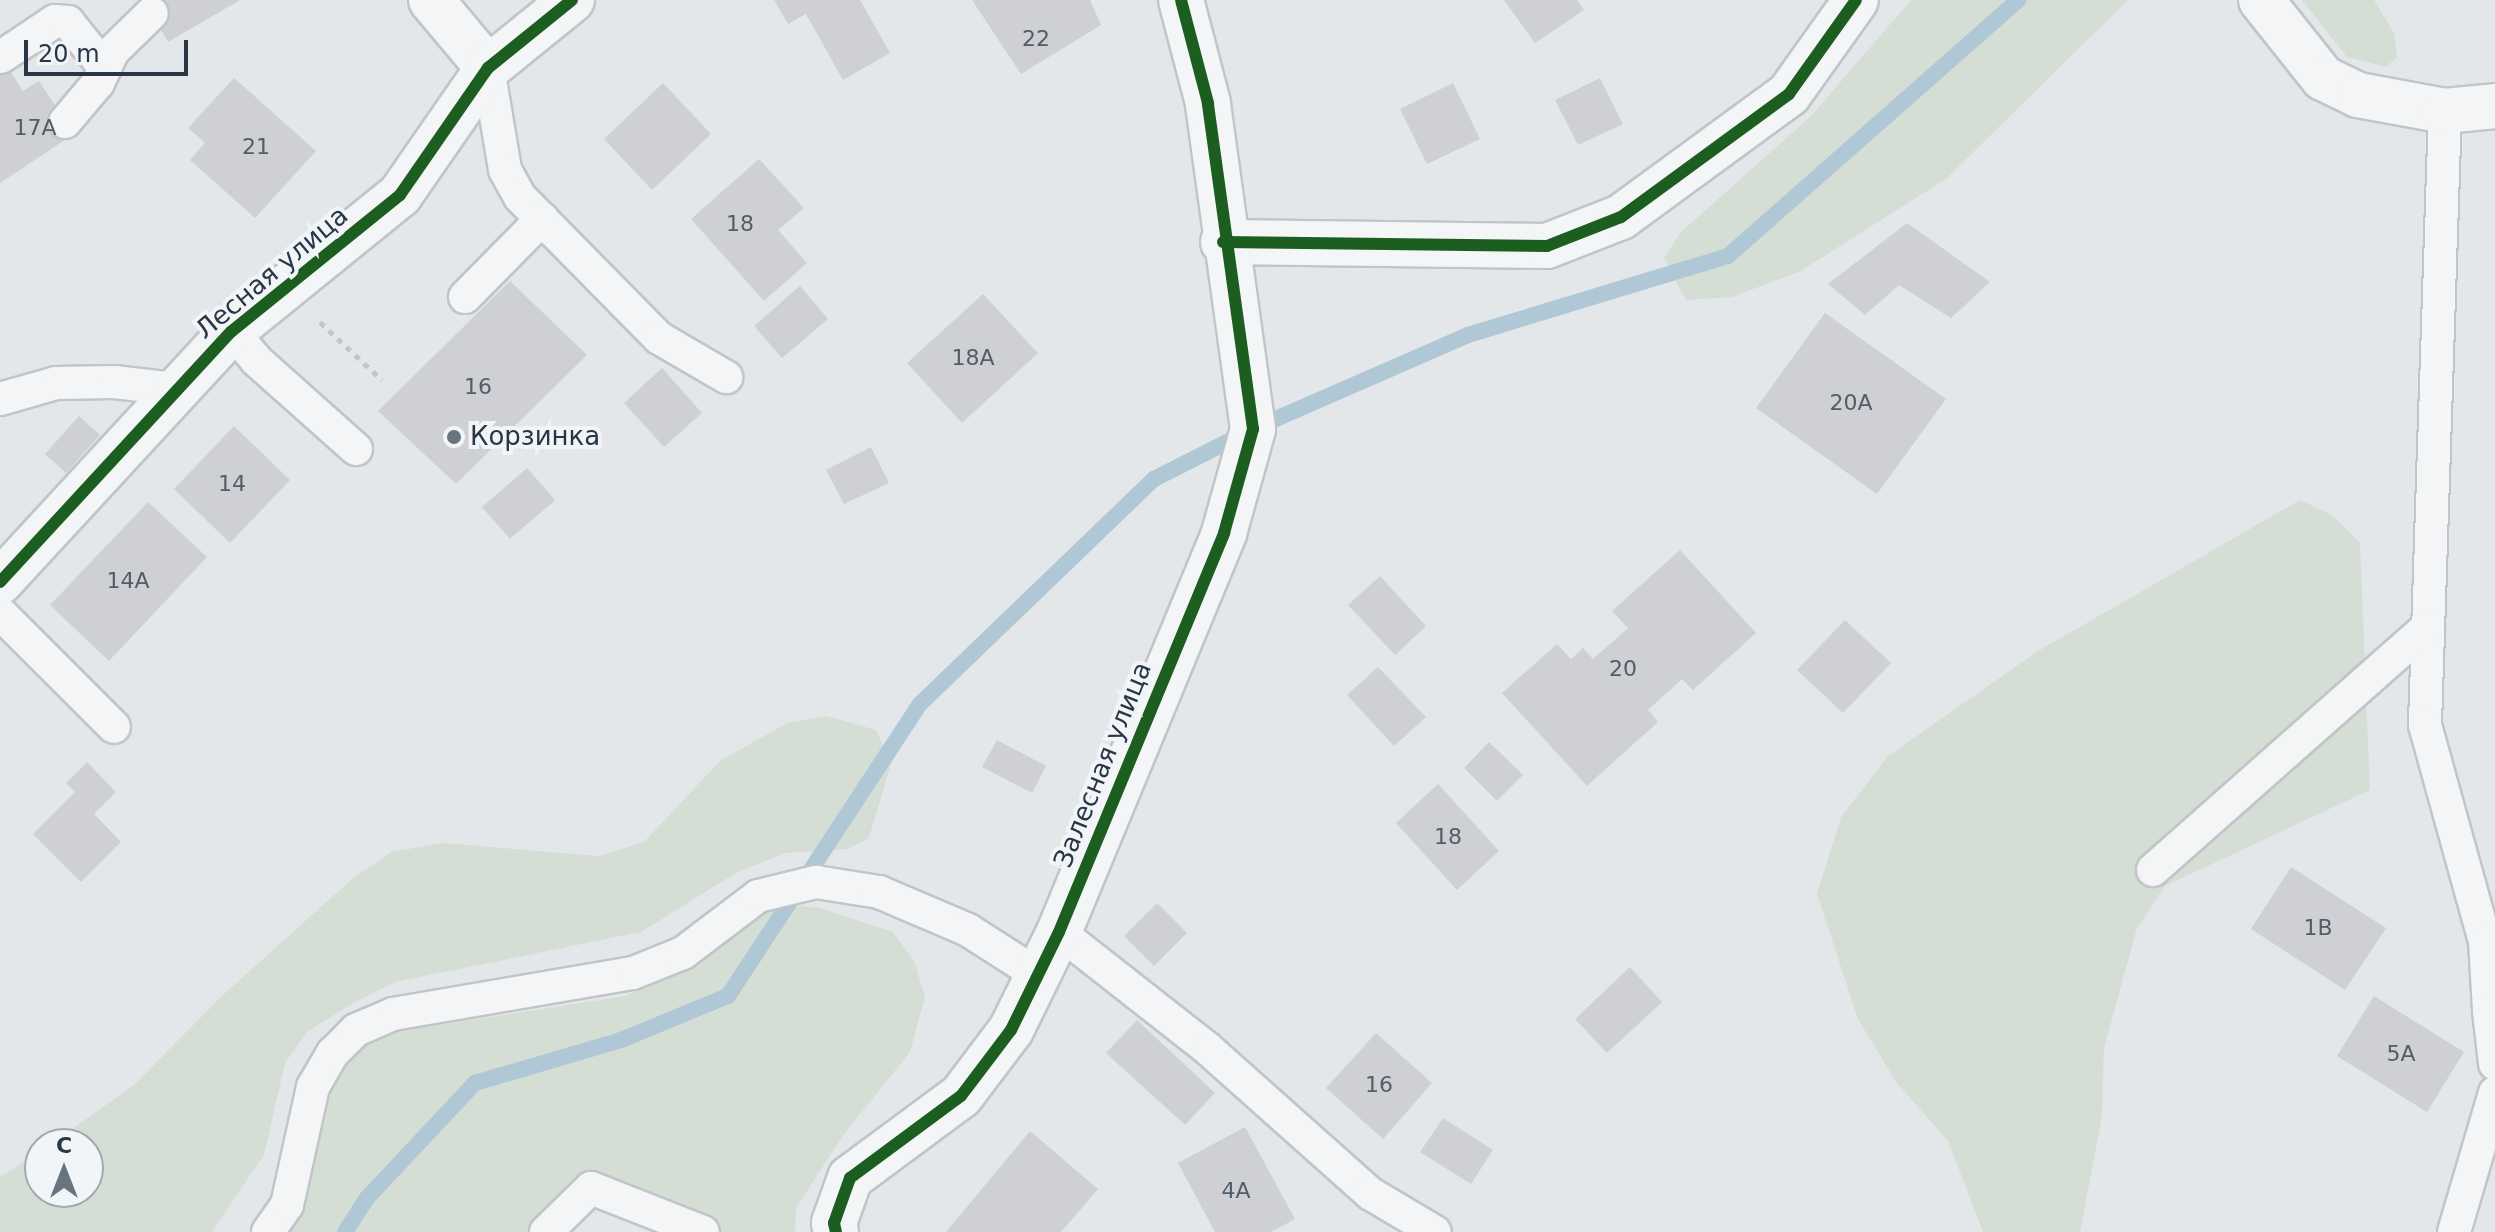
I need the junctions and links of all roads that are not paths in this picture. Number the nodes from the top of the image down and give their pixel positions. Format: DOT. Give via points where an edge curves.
graph roads {
  1 [pos="431,0"];
  2 [pos="572,0"];
  3 [pos="1181,0"];
  4 [pos="1856,0"];
  5 [pos="2261,0"];
  6 [pos="152,13"];
  7 [pos="1,57"];
  8 [pos="105,68"];
  9 [pos="488,68"];
  10 [pos="2495,106"];
  11 [pos="2445,111"];
  12 [pos="65,122"];
  13 [pos="542,219"];
  14 [pos="1223,242"];
  15 [pos="465,297"];
  16 [pos="232,331"];
  17 [pos="726,377"];
  18 [pos="175,389"];
  19 [pos="0,399"];
  20 [pos="356,449"];
  21 [pos="0,582"];
  22 [pos="0,613"];
  23 [pos="2428,627"];
  24 [pos="114,727"];
  25 [pos="2153,870"];
  26 [pos="1059,932"];
  27 [pos="1040,976"];
  28 [pos="2492,1008"];
  29 [pos="2495,1064"];
  30 [pos="2495,1093"];
  31 [pos="268,1232"];
  32 [pos="546,1232"];
  33 [pos="703,1232"];
  34 [pos="836,1232"];
  35 [pos="1435,1232"];
  36 [pos="2454,1232"];
  1 -- 9 [label="street"];
  2 -- 9 [label="street, Лесная улица"];
  3 -- 14 [label="street, Залесная улица" via="1208,103"];
  4 -- 14 [label="street" via="1789,94 1621,217 1547,246"];
  5 -- 11 [label="street" via="2323,78 2358,95"];
  6 -- 8 [label="lane" via="113,51"];
  7 -- 8 [label="lane" via="55,21 68,22"];
  8 -- 12 [label="lane"];
  9 -- 13 [label="lane" via="505,170 520,197"];
  9 -- 16 [label="street, Лесная улица" via="400,195 281,286"];
  10 -- 11 [label="street"];
  11 -- 23 [label="lane"];
  13 -- 15 [label="lane"];
  13 -- 17 [label="lane" via="659,338"];
  14 -- 26 [label="street, Залесная улица" via="1253,429 1224,533"];
  16 -- 18 [label="street, Лесная улица"];
  16 -- 20 [label="lane" via="256,360"];
  18 -- 19 [label="lane" via="56,383"];
  18 -- 21 [label="street, Лесная улица"];
  22 -- 24 [label="lane"];
  23 -- 25 [label="lane"];
  23 -- 28 [label="lane" via="2425,725 2485,941"];
  26 -- 27 [label="street, Залесная улица"];
  26 -- 35 [label="lane" via="1208,1049 1371,1194"];
  27 -- 31 [label="lane" via="968,930 892,897 842,883 816,882 758,896 683,953 633,973 393,1014 356,1030 333,1053 313,1087 287,1205"];
  27 -- 34 [label="street, Залесная улица" via="1011,1030 961,1096 850,1178 834,1223"];
  28 -- 29 [label="lane"];
  30 -- 36 [label="lane"];
  32 -- 33 [label="lane" via="591,1188"];
}
